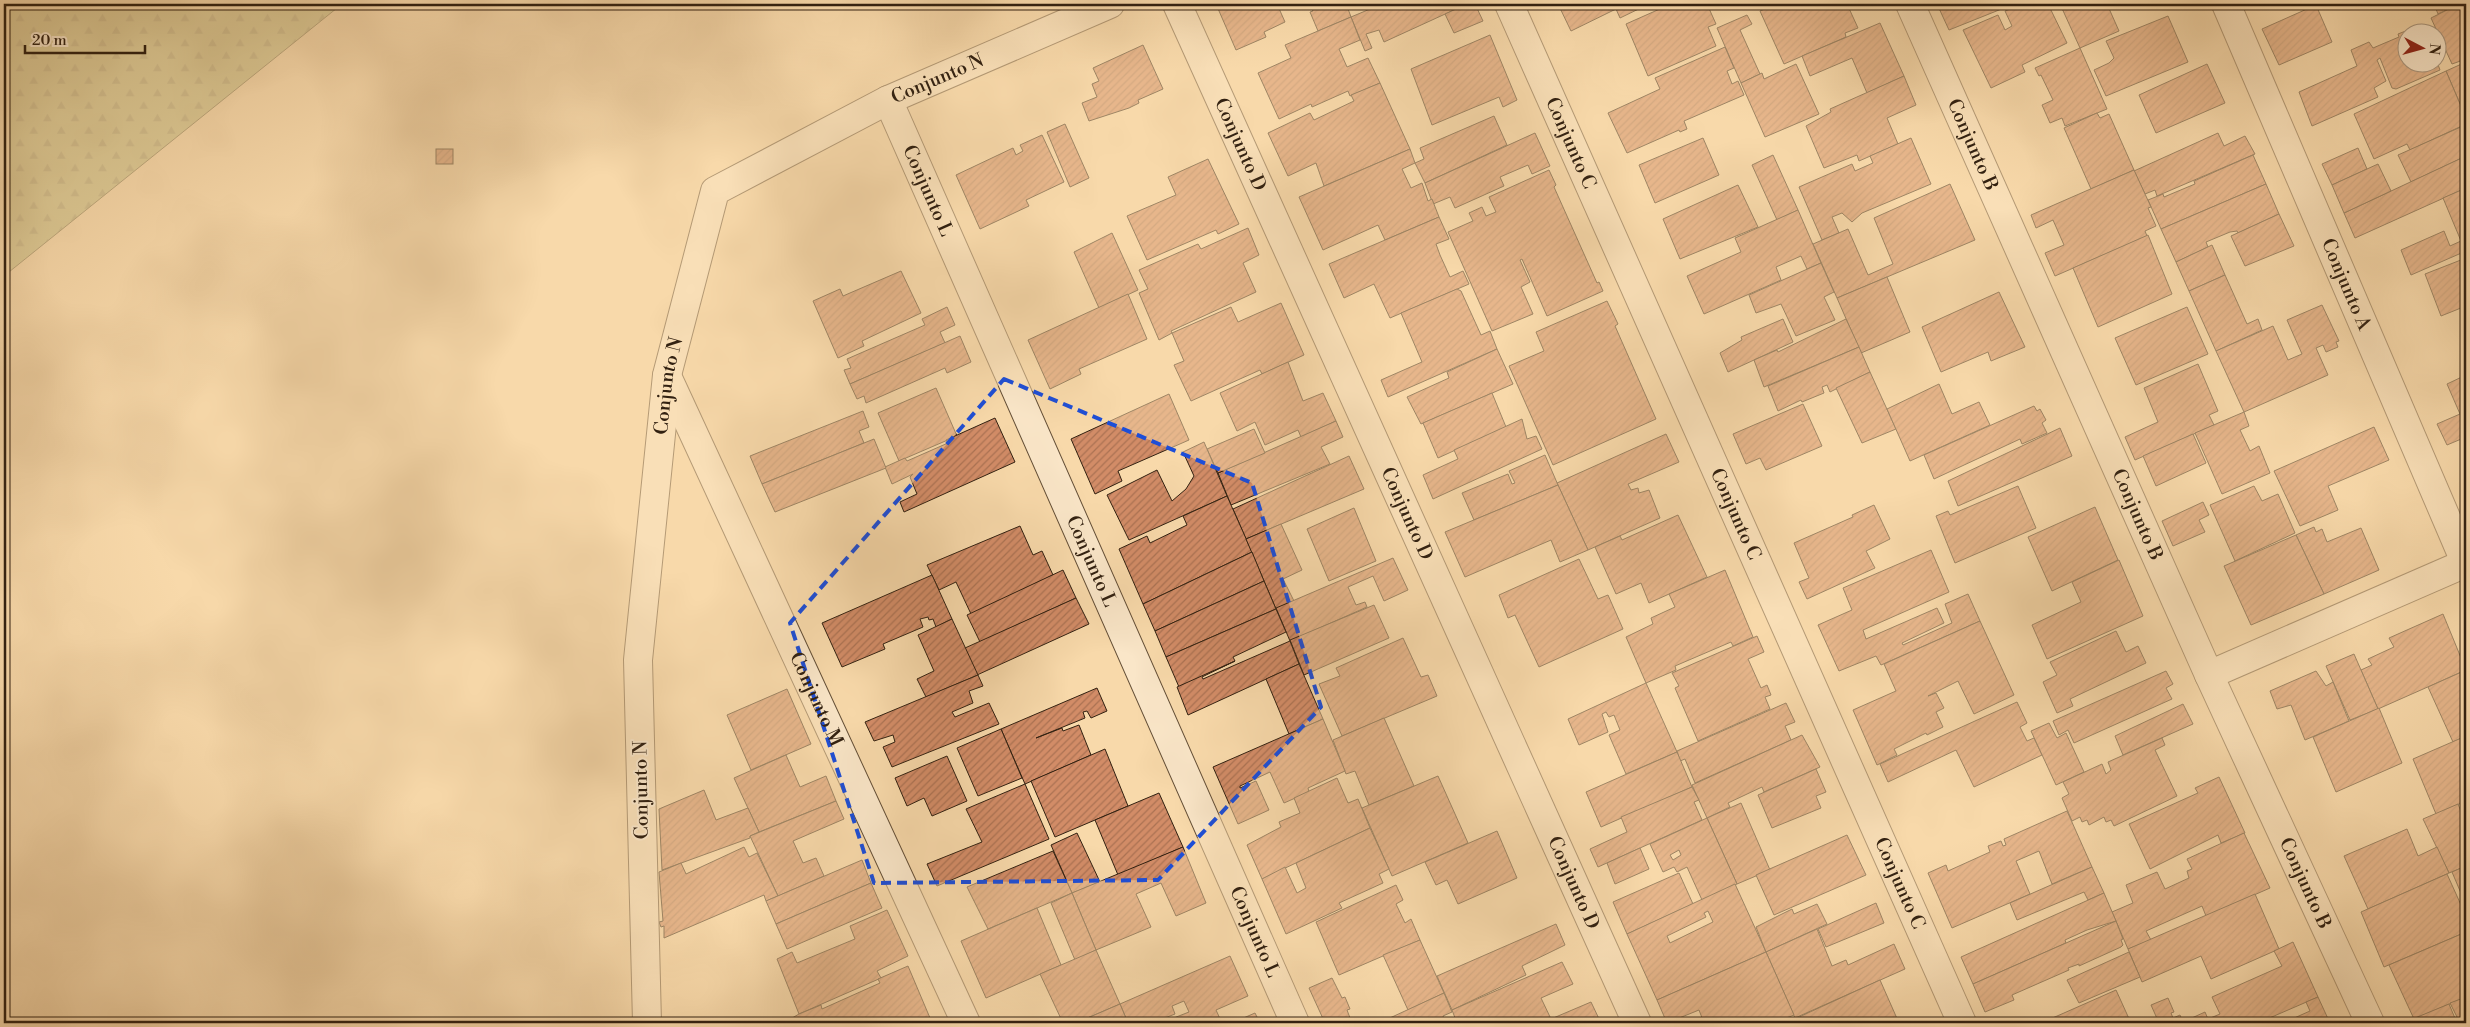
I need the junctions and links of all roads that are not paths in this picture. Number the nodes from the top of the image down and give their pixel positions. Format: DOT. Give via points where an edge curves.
graph roads {
  1 [pos="1110,4"];
  2 [pos="1177,4"];
  3 [pos="1509,4"];
  4 [pos="1910,4"];
  5 [pos="2226,4"];
  6 [pos="888,100"];
  7 [pos="667,375"];
  8 [pos="2466,563"];
  9 [pos="2209,675"];
  10 [pos="647,1023"];
  11 [pos="966,1023"];
  12 [pos="1295,1023"];
  13 [pos="1637,1023"];
  14 [pos="1962,1023"];
  15 [pos="2370,1023"];
  1 -- 6 [label="street, Conjunto N"];
  2 -- 13 [label="street, Conjunto D"];
  3 -- 14 [label="street, Conjunto C"];
  4 -- 9 [label="street, Conjunto B"];
  5 -- 8 [label="street, Conjunto A"];
  6 -- 7 [label="street, Conjunto N" via="715,191"];
  6 -- 12 [label="street, Conjunto L"];
  7 -- 10 [label="street, Conjunto N" via="638,660"];
  7 -- 11 [label="street, Conjunto M"];
  8 -- 9 [label="street"];
  9 -- 15 [label="street, Conjunto B"];
}
